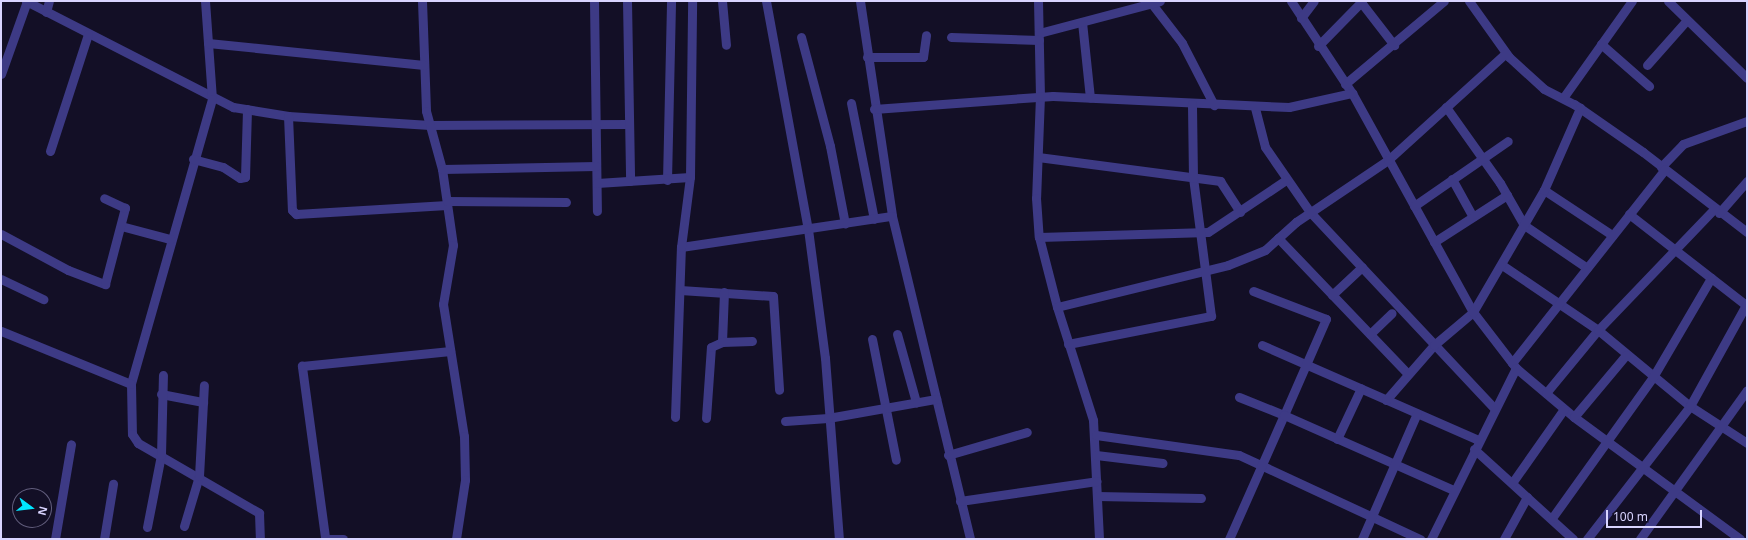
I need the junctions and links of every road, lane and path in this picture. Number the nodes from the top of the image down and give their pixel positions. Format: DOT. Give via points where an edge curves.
graph roads {
  1 [pos="26,1"];
  2 [pos="49,1"];
  3 [pos="205,1"];
  4 [pos="422,1"];
  5 [pos="594,1"];
  6 [pos="627,1"];
  7 [pos="671,1"];
  8 [pos="692,1"];
  9 [pos="722,1"];
  10 [pos="766,1"];
  11 [pos="860,1"];
  12 [pos="1038,1"];
  13 [pos="1291,1"];
  14 [pos="1314,1"];
  15 [pos="1361,1"];
  16 [pos="1444,1"];
  17 [pos="1469,1"];
  18 [pos="1632,1"];
  19 [pos="1668,1"];
  20 [pos="1151,3"];
  21 [pos="46,12"];
  22 [pos="1301,18"];
  23 [pos="1687,20"];
  24 [pos="1082,22"];
  25 [pos="88,34"];
  26 [pos="926,35"];
  27 [pos="1039,36"];
  28 [pos="800,37"];
  29 [pos="951,37"];
  30 [pos="208,43"];
  31 [pos="1601,44"];
  32 [pos="726,45"];
  33 [pos="1394,45"];
  34 [pos="1318,46"];
  35 [pos="1506,53"];
  36 [pos="867,57"];
  37 [pos="1647,64"];
  38 [pos="424,65"];
  39 [pos="1,74"];
  40 [pos="1747,78"];
  41 [pos="1345,84"];
  42 [pos="1649,86"];
  43 [pos="1352,93"];
  44 [pos="1040,96"];
  45 [pos="1090,98"];
  46 [pos="1563,98"];
  47 [pos="212,99"];
  48 [pos="851,103"];
  49 [pos="1192,104"];
  50 [pos="1214,105"];
  51 [pos="1446,107"];
  52 [pos="1255,108"];
  53 [pos="1580,108"];
  54 [pos="247,109"];
  55 [pos="874,109"];
  56 [pos="288,116"];
  57 [pos="1747,121"];
  58 [pos="595,123"];
  59 [pos="629,124"];
  60 [pos="430,125"];
  61 [pos="1508,141"];
  62 [pos="50,151"];
  63 [pos="1038,157"];
  64 [pos="193,159"];
  65 [pos="1482,159"];
  66 [pos="1388,160"];
  67 [pos="596,166"];
  68 [pos="1663,168"];
  69 [pos="442,169"];
  70 [pos="690,177"];
  71 [pos="1193,178"];
  72 [pos="1452,179"];
  73 [pos="667,180"];
  74 [pos="1286,180"];
  75 [pos="630,181"];
  76 [pos="1747,181"];
  77 [pos="597,183"];
  78 [pos="1544,190"];
  79 [pos="1507,195"];
  80 [pos="104,198"];
  81 [pos="566,202"];
  82 [pos="447,203"];
  83 [pos="1414,206"];
  84 [pos="597,211"];
  85 [pos="1717,211"];
  86 [pos="1240,212"];
  87 [pos="1310,212"];
  88 [pos="1629,214"];
  89 [pos="892,216"];
  90 [pos="1473,217"];
  91 [pos="874,219"];
  92 [pos="845,224"];
  93 [pos="1524,225"];
  94 [pos="121,226"];
  95 [pos="808,229"];
  96 [pos="1747,232"];
  97 [pos="1198,233"];
  98 [pos="1,234"];
  99 [pos="1612,235"];
  100 [pos="1039,237"];
  101 [pos="1278,238"];
  102 [pos="170,239"];
  103 [pos="1434,242"];
  104 [pos="681,247"];
  105 [pos="1675,250"];
  106 [pos="1502,265"];
  107 [pos="1362,267"];
  108 [pos="1587,268"];
  109 [pos="1202,271"];
  110 [pos="1712,278"];
  111 [pos="1,279"];
  112 [pos="680,290"];
  113 [pos="1253,291"];
  114 [pos="724,292"];
  115 [pos="1332,295"];
  116 [pos="43,299"];
  117 [pos="1747,304"];
  118 [pos="1561,305"];
  119 [pos="1057,307"];
  120 [pos="1473,312"];
  121 [pos="1392,313"];
  122 [pos="1598,330"];
  123 [pos="1,331"];
  124 [pos="897,334"];
  125 [pos="1370,334"];
  126 [pos="872,339"];
  127 [pos="722,342"];
  128 [pos="752,342"];
  129 [pos="1068,344"];
  130 [pos="1262,345"];
  131 [pos="1434,345"];
  132 [pos="450,351"];
  133 [pos="1626,355"];
  134 [pos="1305,364"];
  135 [pos="1514,365"];
  136 [pos="1408,374"];
  137 [pos="162,375"];
  138 [pos="1654,377"];
  139 [pos="131,384"];
  140 [pos="204,385"];
  141 [pos="1361,388"];
  142 [pos="779,390"];
  143 [pos="1747,390"];
  144 [pos="1546,393"];
  145 [pos="161,394"];
  146 [pos="1239,397"];
  147 [pos="936,399"];
  148 [pos="1386,400"];
  149 [pos="203,402"];
  150 [pos="916,402"];
  151 [pos="1690,406"];
  152 [pos="888,407"];
  153 [pos="1494,409"];
  154 [pos="1564,409"];
  155 [pos="1417,413"];
  156 [pos="1284,415"];
  157 [pos="676,417"];
  158 [pos="1574,417"];
  159 [pos="706,418"];
  160 [pos="828,418"];
  161 [pos="785,421"];
  162 [pos="1721,426"];
  163 [pos="1027,432"];
  164 [pos="1096,435"];
  165 [pos="1337,439"];
  166 [pos="1478,440"];
  167 [pos="1747,443"];
  168 [pos="71,444"];
  169 [pos="1609,444"];
  170 [pos="1474,449"];
  171 [pos="161,455"];
  172 [pos="948,455"];
  173 [pos="1096,455"];
  174 [pos="896,460"];
  175 [pos="1163,463"];
  176 [pos="1395,463"];
  177 [pos="1261,464"];
  178 [pos="1640,467"];
  179 [pos="199,476"];
  180 [pos="1097,481"];
  181 [pos="1512,483"];
  182 [pos="113,484"];
  183 [pos="1453,490"];
  184 [pos="1673,492"];
  185 [pos="1097,496"];
  186 [pos="1527,497"];
  187 [pos="1201,498"];
  188 [pos="960,501"];
  189 [pos="1372,515"];
  190 [pos="1552,518"];
  191 [pos="184,526"];
  192 [pos="147,527"];
  193 [pos="325,538"];
  194 [pos="839,538"];
  195 [pos="55,539"];
  196 [pos="104,539"];
  197 [pos="260,539"];
  198 [pos="343,539"];
  199 [pos="456,539"];
  200 [pos="970,539"];
  201 [pos="1099,539"];
  202 [pos="1229,539"];
  203 [pos="1362,539"];
  204 [pos="1420,539"];
  205 [pos="1432,539"];
  206 [pos="1504,539"];
  207 [pos="1573,539"];
  208 [pos="1587,539"];
  209 [pos="1640,539"];
  210 [pos="1740,539"];
  1 -- 21 [label="street"];
  1 -- 39 [label="street"];
  2 -- 21 [label="street"];
  3 -- 30 [label="street"];
  4 -- 38 [label="street"];
  5 -- 58 [label="street"];
  6 -- 59 [label="street"];
  7 -- 73 [label="street"];
  8 -- 70 [label="street"];
  9 -- 32 [label="street"];
  10 -- 95 [label="street"];
  11 -- 36 [label="street"];
  12 -- 27 [label="street"];
  13 -- 22 [label="street"];
  14 -- 22 [label="street"];
  15 -- 33 [label="street"];
  15 -- 34 [label="street"];
  16 -- 33 [label="street"];
  17 -- 35 [label="street"];
  18 -- 31 [label="street"];
  19 -- 23 [label="street"];
  20 -- 24 [label="street"];
  20 -- 50 [label="street" via="1182,43"];
  21 -- 25 [label="street"];
  22 -- 34 [label="street"];
  23 -- 37 [label="street"];
  23 -- 40 [label="street"];
  24 -- 27 [label="street"];
  24 -- 45 [label="street"];
  25 -- 47 [label="street"];
  25 -- 62 [label="street"];
  26 -- 36 [label="street" via="923,57"];
  27 -- 29 [label="street"];
  27 -- 44 [label="street"];
  28 -- 92 [label="street" via="830,146"];
  30 -- 38 [label="street"];
  30 -- 47 [label="street"];
  31 -- 42 [label="street"];
  31 -- 46 [label="street"];
  33 -- 41 [label="street"];
  34 -- 41 [label="street"];
  35 -- 46 [label="street" via="1544,88"];
  35 -- 51 [label="street"];
  36 -- 55 [label="street"];
  38 -- 60 [label="street"];
  41 -- 43 [label="street"];
  43 -- 52 [label="street" via="1289,107"];
  43 -- 66 [label="street"];
  44 -- 45 [label="street"];
  44 -- 55 [label="street"];
  44 -- 63 [label="street"];
  45 -- 49 [label="street"];
  46 -- 53 [label="street"];
  47 -- 54 [label="street"];
  47 -- 64 [label="street"];
  48 -- 91 [label="street"];
  49 -- 50 [label="street"];
  49 -- 71 [label="street"];
  50 -- 52 [label="street"];
  51 -- 65 [label="street"];
  51 -- 66 [label="street"];
  52 -- 74 [label="street" via="1265,147"];
  53 -- 68 [label="street"];
  53 -- 78 [label="street"];
  54 -- 56 [label="street"];
  54 -- 64 [label="street" via="244,177 240,178 223,167"];
  55 -- 89 [label="street"];
  56 -- 60 [label="street"];
  56 -- 82 [label="street" via="292,210 296,214"];
  57 -- 68 [label="street" via="1683,144"];
  58 -- 59 [label="street"];
  58 -- 60 [label="street"];
  58 -- 67 [label="street"];
  59 -- 75 [label="street"];
  60 -- 69 [label="street"];
  61 -- 65 [label="street"];
  63 -- 71 [label="street"];
  63 -- 100 [label="street"];
  64 -- 102 [label="street"];
  65 -- 72 [label="street"];
  65 -- 79 [label="street"];
  66 -- 83 [label="street"];
  66 -- 87 [label="street"];
  67 -- 69 [label="street"];
  67 -- 77 [label="street"];
  68 -- 85 [label="street"];
  68 -- 88 [label="street"];
  69 -- 82 [label="street"];
  70 -- 73 [label="street"];
  70 -- 104 [label="street"];
  71 -- 86 [label="street" via="1220,181"];
  71 -- 97 [label="street"];
  72 -- 83 [label="street"];
  72 -- 90 [label="street"];
  73 -- 75 [label="street"];
  74 -- 86 [label="street"];
  74 -- 87 [label="street"];
  75 -- 77 [label="street"];
  76 -- 85 [label="street"];
  77 -- 84 [label="street"];
  78 -- 93 [label="street"];
  78 -- 99 [label="street"];
  79 -- 90 [label="street"];
  79 -- 93 [label="street"];
  80 -- 94 [label="street" via="125,206"];
  81 -- 82 [label="street"];
  82 -- 132 [label="street" via="453,245 443,304"];
  83 -- 103 [label="street"];
  85 -- 96 [label="street"];
  85 -- 105 [label="street"];
  86 -- 97 [label="street" via="1215,229"];
  87 -- 101 [label="street"];
  87 -- 107 [label="street"];
  88 -- 99 [label="street"];
  88 -- 105 [label="street"];
  89 -- 91 [label="street"];
  89 -- 147 [label="street"];
  90 -- 103 [label="street"];
  91 -- 92 [label="street"];
  92 -- 95 [label="street"];
  93 -- 106 [label="street"];
  93 -- 108 [label="street"];
  94 -- 98 [label="street" via="105,284 68,270"];
  94 -- 102 [label="street"];
  95 -- 104 [label="street"];
  95 -- 160 [label="street" via="825,358"];
  97 -- 100 [label="street"];
  97 -- 109 [label="street"];
  99 -- 108 [label="street"];
  100 -- 119 [label="street"];
  101 -- 109 [label="street" via="1265,250"];
  101 -- 115 [label="street"];
  102 -- 139 [label="street"];
  103 -- 120 [label="street"];
  104 -- 112 [label="street"];
  105 -- 110 [label="street"];
  105 -- 122 [label="street"];
  106 -- 118 [label="street"];
  106 -- 120 [label="street"];
  107 -- 115 [label="street"];
  107 -- 131 [label="street"];
  108 -- 118 [label="street"];
  109 -- 119 [label="street"];
  109 -- 129 [label="street" via="1211,316"];
  110 -- 117 [label="street"];
  110 -- 138 [label="street"];
  111 -- 116 [label="street"];
  112 -- 114 [label="street"];
  112 -- 157 [label="street"];
  113 -- 134 [label="street" via="1324,315 1324,324"];
  114 -- 127 [label="street"];
  114 -- 142 [label="street" via="769,294 775,298"];
  115 -- 125 [label="street"];
  117 -- 151 [label="street"];
  118 -- 122 [label="street"];
  118 -- 135 [label="street"];
  119 -- 129 [label="street"];
  120 -- 131 [label="street"];
  120 -- 135 [label="street"];
  121 -- 125 [label="street"];
  122 -- 133 [label="street"];
  122 -- 144 [label="street"];
  123 -- 139 [label="street"];
  124 -- 150 [label="street"];
  125 -- 136 [label="street"];
  126 -- 152 [label="street"];
  127 -- 128 [label="street"];
  127 -- 159 [label="street" via="711,347"];
  129 -- 164 [label="street"];
  130 -- 134 [label="street"];
  131 -- 136 [label="street"];
  131 -- 153 [label="street"];
  132 -- 193 [label="street" via="302,366"];
  132 -- 199 [label="street" via="464,436 465,480"];
  133 -- 138 [label="street"];
  133 -- 158 [label="street"];
  134 -- 141 [label="street"];
  134 -- 156 [label="street"];
  135 -- 144 [label="street"];
  135 -- 153 [label="street"];
  136 -- 148 [label="street"];
  137 -- 145 [label="street"];
  138 -- 151 [label="street"];
  138 -- 169 [label="street"];
  139 -- 171 [label="street" via="132,434 138,443"];
  140 -- 149 [label="street"];
  141 -- 148 [label="street"];
  141 -- 165 [label="street"];
  143 -- 162 [label="street"];
  144 -- 154 [label="street"];
  145 -- 149 [label="street"];
  145 -- 171 [label="street"];
  146 -- 156 [label="street"];
  147 -- 150 [label="street"];
  147 -- 172 [label="street"];
  148 -- 155 [label="street"];
  149 -- 179 [label="street"];
  150 -- 152 [label="street"];
  151 -- 162 [label="street"];
  151 -- 178 [label="street"];
  152 -- 160 [label="street"];
  152 -- 174 [label="street"];
  153 -- 166 [label="street"];
  154 -- 158 [label="street"];
  154 -- 181 [label="street"];
  155 -- 166 [label="street"];
  155 -- 176 [label="street"];
  156 -- 165 [label="street"];
  156 -- 177 [label="street"];
  158 -- 169 [label="street"];
  160 -- 161 [label="street"];
  160 -- 194 [label="street"];
  162 -- 167 [label="street"];
  162 -- 184 [label="street"];
  163 -- 172 [label="street"];
  164 -- 173 [label="street"];
  164 -- 177 [label="street" via="1239,455"];
  165 -- 176 [label="street"];
  166 -- 170 [label="street"];
  168 -- 195 [label="street"];
  169 -- 178 [label="street"];
  169 -- 190 [label="street"];
  170 -- 181 [label="street"];
  170 -- 183 [label="street"];
  171 -- 179 [label="street"];
  171 -- 192 [label="street"];
  172 -- 188 [label="street"];
  173 -- 175 [label="street"];
  173 -- 180 [label="street"];
  176 -- 183 [label="street"];
  176 -- 189 [label="street"];
  177 -- 189 [label="street" via="1291,482"];
  177 -- 202 [label="street"];
  178 -- 184 [label="street"];
  178 -- 208 [label="street"];
  179 -- 191 [label="street"];
  179 -- 197 [label="street" via="258,513"];
  180 -- 185 [label="street"];
  180 -- 188 [label="street"];
  181 -- 186 [label="street"];
  182 -- 196 [label="street"];
  183 -- 205 [label="street"];
  184 -- 209 [label="street"];
  184 -- 210 [label="street"];
  185 -- 187 [label="street"];
  185 -- 201 [label="street"];
  186 -- 190 [label="street"];
  186 -- 206 [label="street"];
  188 -- 200 [label="street"];
  189 -- 203 [label="street"];
  189 -- 204 [label="street"];
  190 -- 207 [label="street"];
  193 -- 198 [label="street"];
}
